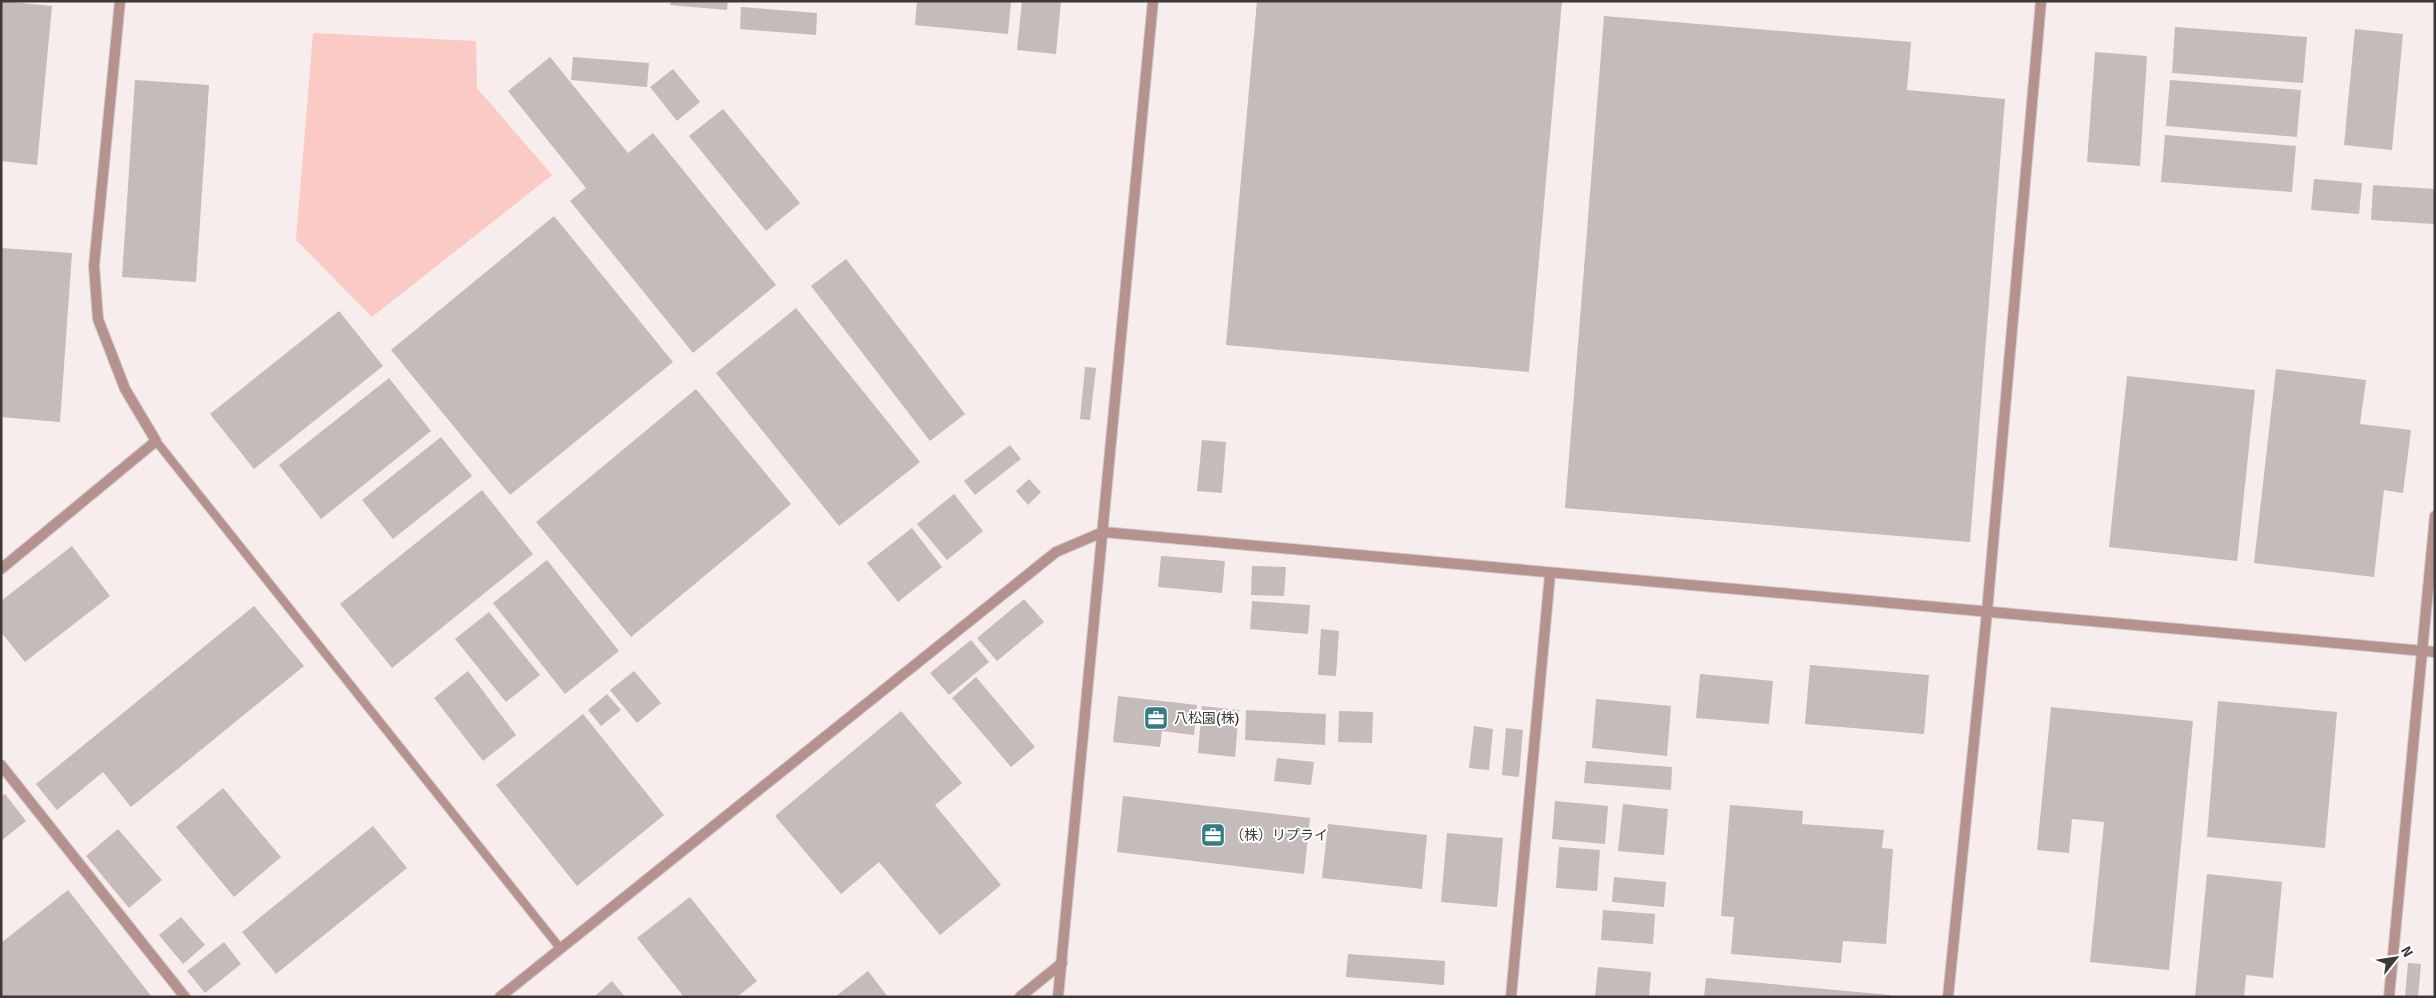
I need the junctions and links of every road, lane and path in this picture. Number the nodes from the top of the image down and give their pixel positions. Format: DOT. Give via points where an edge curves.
graph roads {
  1 [pos="120,1"];
  2 [pos="1153,1"];
  3 [pos="2041,1"];
  4 [pos="156,441"];
  5 [pos="2435,516"];
  6 [pos="1103,532"];
  7 [pos="1,569"];
  8 [pos="1550,574"];
  9 [pos="1987,612"];
  10 [pos="2422,651"];
  11 [pos="2435,652"];
  12 [pos="1,765"];
  13 [pos="560,948"];
  14 [pos="1062,963"];
  15 [pos="185,997"];
  16 [pos="500,997"];
  17 [pos="1020,997"];
  18 [pos="1058,997"];
  19 [pos="1511,997"];
  20 [pos="1948,997"];
  21 [pos="2389,997"];
  1 -- 4 [label="street" via="94,266 98,319 125,389"];
  2 -- 6 [label="street"];
  3 -- 9 [label="street"];
  4 -- 7 [label="street"];
  4 -- 13 [label="lane"];
  5 -- 10 [label="street"];
  6 -- 8 [label="street"];
  6 -- 13 [label="street" via="1056,552"];
  6 -- 14 [label="street"];
  8 -- 9 [label="street"];
  8 -- 19 [label="street"];
  9 -- 10 [label="street"];
  9 -- 20 [label="street"];
  10 -- 11 [label="street"];
  10 -- 21 [label="street"];
  12 -- 15 [label="street"];
  13 -- 16 [label="street"];
  14 -- 17 [label="street"];
  14 -- 18 [label="street"];
}
